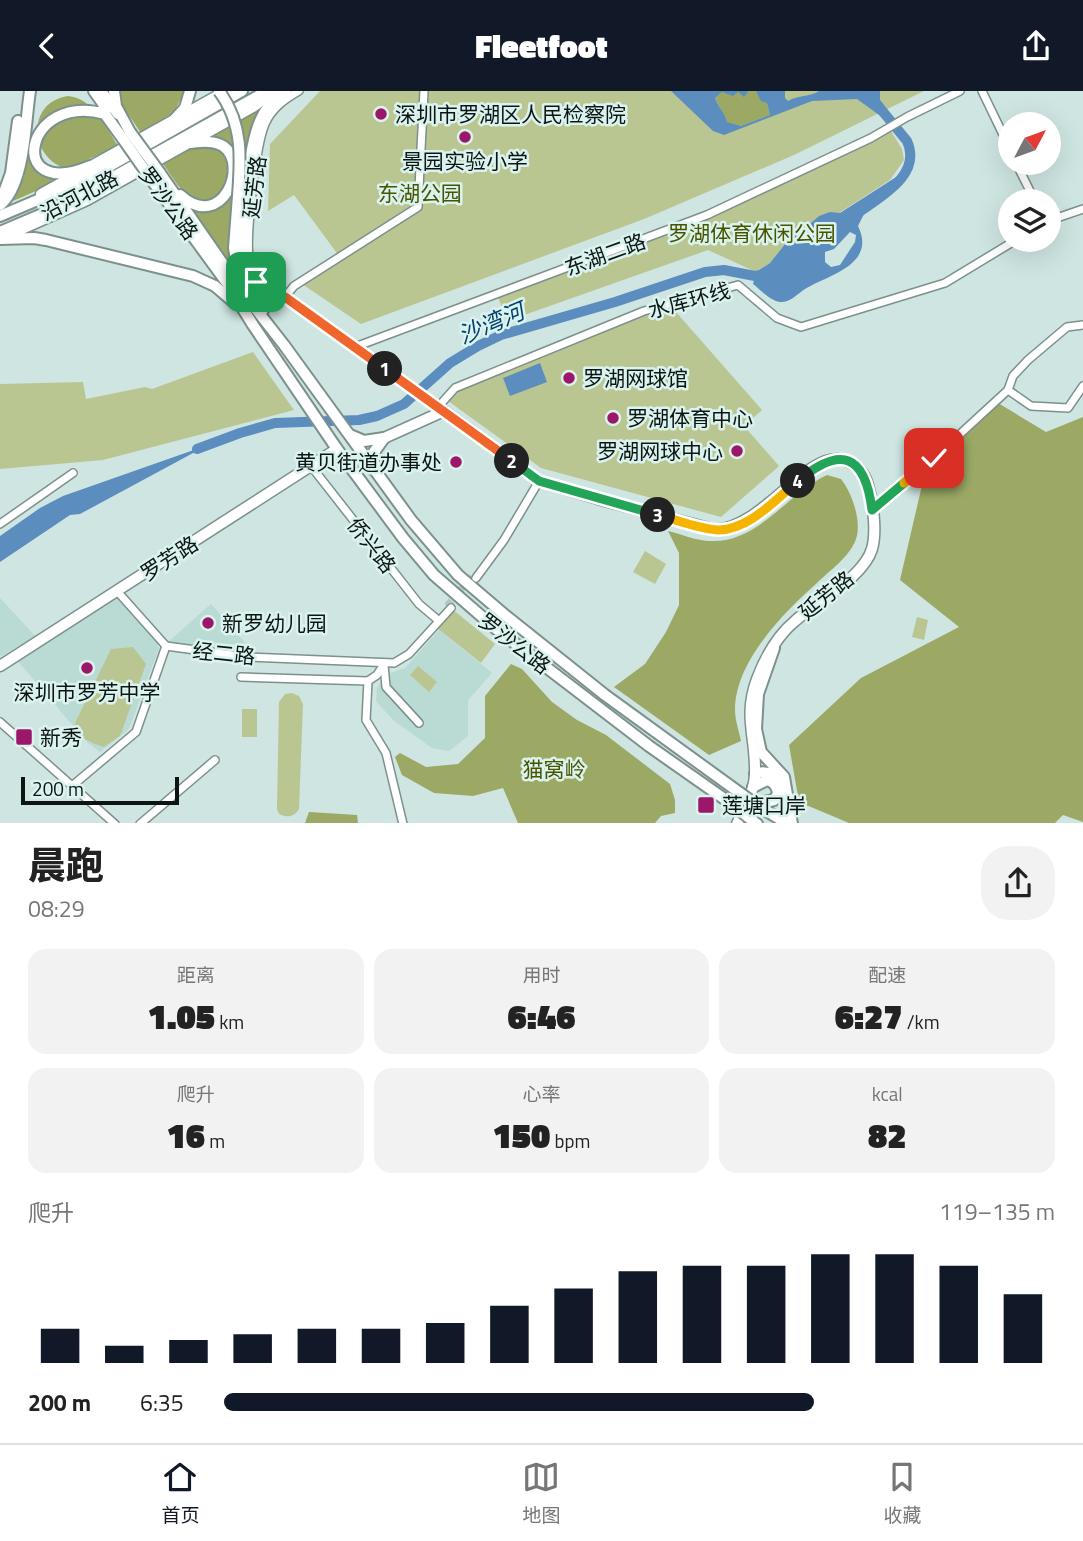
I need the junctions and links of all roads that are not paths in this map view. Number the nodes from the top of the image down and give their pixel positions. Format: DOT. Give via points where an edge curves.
graph roads {
  1 [pos="28,91"];
  2 [pos="101,91"];
  3 [pos="114,91"];
  4 [pos="190,91"];
  5 [pos="242,91"];
  6 [pos="267,91"];
  7 [pos="275,91"];
  8 [pos="286,91"];
  9 [pos="299,91"];
  10 [pos="424,91"];
  11 [pos="960,91"];
  12 [pos="982,91"];
  13 [pos="88,92"];
  14 [pos="223,92"];
  15 [pos="41,104"];
  16 [pos="122,120"];
  17 [pos="174,120"];
  18 [pos="998,124"];
  19 [pos="127,136"];
  20 [pos="190,143"];
  21 [pos="90,166"];
  22 [pos="155,175"];
  23 [pos="168,184"];
  24 [pos="0,200"];
  25 [pos="1083,209"];
  26 [pos="1,212"];
  27 [pos="1061,217"];
  28 [pos="0,232"];
  29 [pos="0,239"];
  30 [pos="998,251"];
  31 [pos="285,297"];
  32 [pos="253,325"];
  33 [pos="270,325"];
  34 [pos="1083,325"];
  35 [pos="355,347"];
  36 [pos="1083,386"];
  37 [pos="1008,390"];
  38 [pos="438,407"];
  39 [pos="348,434"];
  40 [pos="384,438"];
  41 [pos="336,446"];
  42 [pos="311,466"];
  43 [pos="374,470"];
  44 [pos="73,473"];
  45 [pos="539,481"];
  46 [pos="872,510"];
  47 [pos="0,524"];
  48 [pos="475,577"];
  49 [pos="117,591"];
  50 [pos="449,607"];
  51 [pos="438,620"];
  52 [pos="166,646"];
  53 [pos="774,648"];
  54 [pos="384,664"];
  55 [pos="0,666"];
  56 [pos="241,677"];
  57 [pos="368,681"];
  58 [pos="0,722"];
  59 [pos="419,723"];
  60 [pos="215,760"];
  61 [pos="755,774"];
  62 [pos="72,786"];
  63 [pos="753,787"];
  64 [pos="755,804"];
  65 [pos="754,822"];
  66 [pos="115,823"];
  67 [pos="141,823"];
  68 [pos="403,823"];
  69 [pos="737,823"];
  70 [pos="788,823"];
  71 [pos="789,823"];
  72 [pos="790,823"];
  1 -- 24 [label="highway"];
  1 -- 26 [label="highway" via="18,179"];
  2 -- 16 [label="main road"];
  3 -- 16 [label="highway"];
  4 -- 17 [label="highway" via="185,108"];
  5 -- 26 [label="highway, 沿河北路" via="87,179"];
  6 -- 28 [label="highway, 沿河北路" via="61,206"];
  7 -- 20 [label="main road"];
  8 -- 33 [label="highway" via="267,108 255,133 242,230 245,272"];
  9 -- 31 [label="street, 延芳路" via="273,110 262,131 248,236 256,282 265,291"];
  10 -- 31 [label="street" via="418,207 294,286"];
  11 -- 35 [label="street, 东湖二路" via="695,220"];
  12 -- 18 [label="street"];
  13 -- 19 [label="highway"];
  13 -- 19 [label="highway, 罗沙公路"];
  14 -- 17 [label="main road"];
  14 -- 33 [label="highway, bridge" via="233,113 241,155 234,248 237,269"];
  15 -- 21 [label="highway" via="33,128 42,159 61,171"];
  16 -- 19 [label="highway, 罗沙公路"];
  17 -- 21 [label="main road"];
  19 -- 22 [label="highway, 罗沙公路, bridge"];
  20 -- 23 [label="highway" via="214,143 228,151 233,167 228,191 216,205 202,207"];
  20 -- 29 [label="main road" via="88,200"];
  21 -- 26 [label="main road"];
  22 -- 23 [label="highway, 罗沙公路"];
  22 -- 32 [label="highway, 罗沙公路"];
  23 -- 33 [label="highway, 罗沙公路"];
  25 -- 27 [label="street"];
  29 -- 32 [label="highway" via="46,240 193,276 222,292"];
  30 -- 38 [label="street, 水库环线" via="945,283 801,327 777,318 738,285 673,302 455,388"];
  31 -- 35 [label="street, 延芳路"];
  32 -- 41 [label="highway, 罗沙公路"];
  33 -- 39 [label="highway, 罗沙公路"];
  34 -- 37 [label="street" via="1067,327 1028,360 1013,376"];
  35 -- 38 [label="street, 延芳路"];
  36 -- 37 [label="street" via="1068,408 1031,406"];
  37 -- 46 [label="street"];
  38 -- 40 [label="main road"];
  38 -- 45 [label="main road, 延芳路"];
  39 -- 40 [label="highway" via="364,441"];
  39 -- 43 [label="highway, 罗沙公路"];
  40 -- 43 [label="highway" via="374,449"];
  41 -- 42 [label="main road, 罗芳路"];
  41 -- 65 [label="highway, 罗沙公路, bridge" via="403,538 451,592"];
  42 -- 49 [label="main road, 罗芳路"];
  42 -- 51 [label="street, 侨兴路" via="419,604"];
  43 -- 64 [label="highway, 罗沙公路, bridge" via="436,551 482,597 605,695"];
  44 -- 47 [label="street"];
  45 -- 46 [label="main road, 延芳路" via="716,530 743,523 810,471 829,460 842,459 861,471"];
  45 -- 48 [label="street"];
  46 -- 53 [label="main road, 延芳路" via="874,540 861,567 795,620"];
  49 -- 52 [label="street"];
  49 -- 55 [label="main road, 罗芳路"];
  50 -- 51 [label="street"];
  51 -- 54 [label="street" via="401,660"];
  52 -- 54 [label="street, 经二路" via="247,657"];
  52 -- 62 [label="street, 经二路" via="136,732"];
  53 -- 61 [label="main road, 延芳路" via="751,698"];
  53 -- 72 [label="highway" via="758,694 755,721 761,752 784,777"];
  54 -- 57 [label="street"];
  54 -- 59 [label="street" via="386,687"];
  56 -- 57 [label="street"];
  57 -- 68 [label="street" via="366,720 386,753"];
  58 -- 62 [label="street"];
  60 -- 67 [label="street"];
  61 -- 63 [label="main road, 延芳路"];
  61 -- 71 [label="highway" via="764,772 776,778"];
  62 -- 66 [label="street"];
  63 -- 64 [label="highway" via="767,780 778,789 774,800"];
  63 -- 69 [label="main road, 延芳路"];
  64 -- 70 [label="highway"];
}
